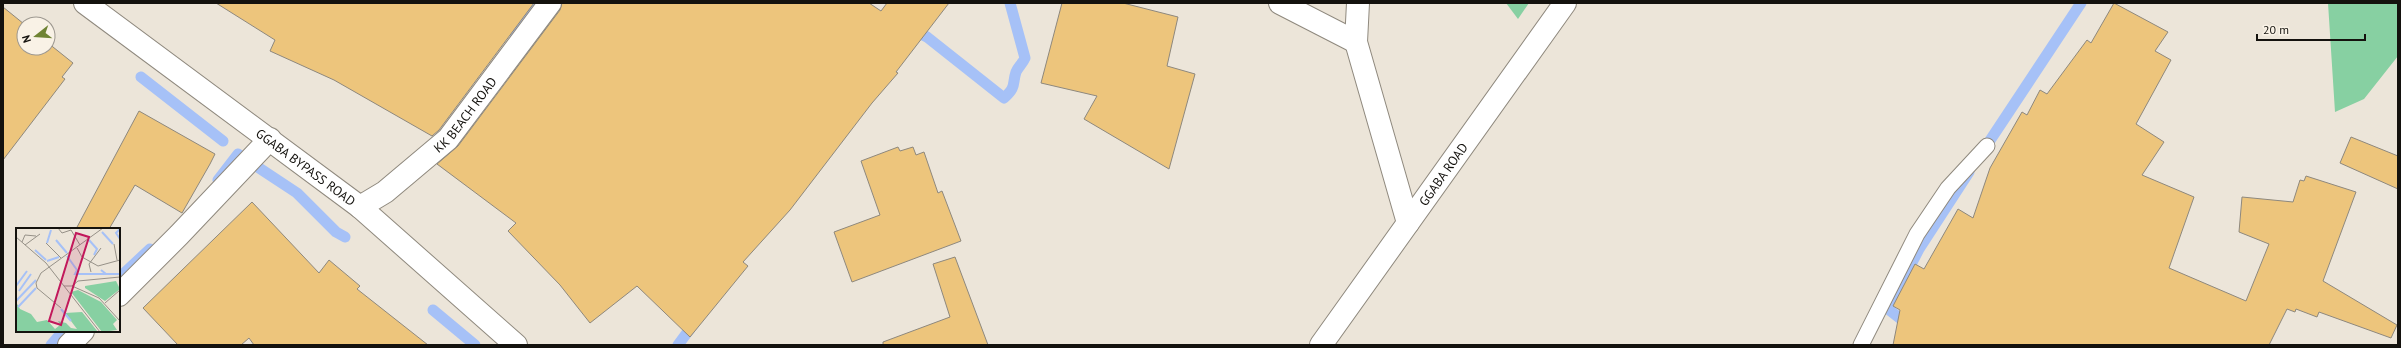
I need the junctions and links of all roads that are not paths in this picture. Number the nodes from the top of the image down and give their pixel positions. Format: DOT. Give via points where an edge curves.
graph roads {
  1 [pos="85,3"];
  2 [pos="550,3"];
  3 [pos="1280,3"];
  4 [pos="1358,3"];
  5 [pos="1565,3"];
  6 [pos="1356,42"];
  7 [pos="270,139"];
  8 [pos="1987,146"];
  9 [pos="360,207"];
  10 [pos="1408,223"];
  11 [pos="120,293"];
  12 [pos="82,332"];
  13 [pos="69,345"];
  14 [pos="516,345"];
  15 [pos="1321,345"];
  16 [pos="1861,345"];
  1 -- 7 [label="street, GGABA BYPASS ROAD"];
  2 -- 9 [label="street, KK BEACH ROAD" via="448,139 385,192"];
  3 -- 6 [label="street"];
  4 -- 6 [label="street"];
  5 -- 10 [label="street, GGABA ROAD"];
  6 -- 10 [label="street"];
  7 -- 9 [label="street, GGABA BYPASS ROAD"];
  7 -- 11 [label="street"];
  8 -- 16 [label="lane" via="1948,188 1917,234"];
  9 -- 14 [label="street, GGABA BYPASS ROAD"];
  10 -- 15 [label="street, GGABA ROAD"];
  12 -- 13 [label="street"];
}
